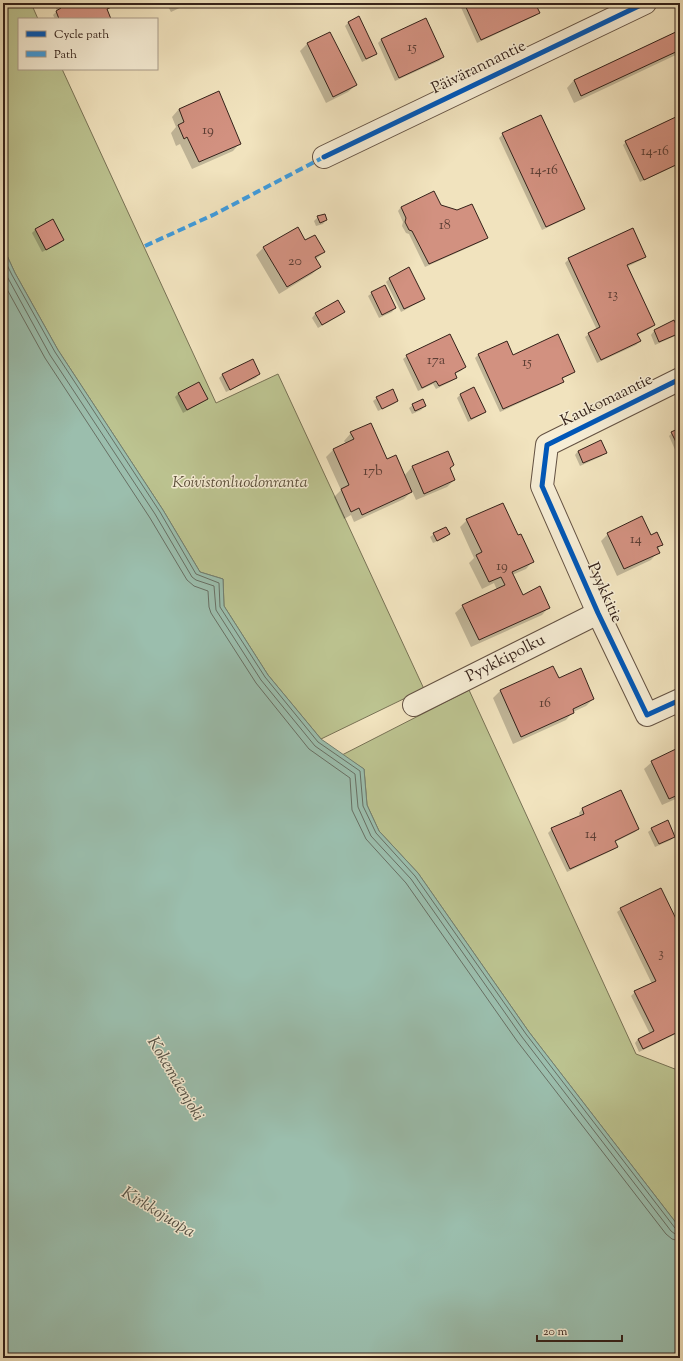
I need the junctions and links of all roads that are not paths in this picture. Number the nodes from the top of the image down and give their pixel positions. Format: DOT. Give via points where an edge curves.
graph roads {
  1 [pos="644,3"];
  2 [pos="324,157"];
  3 [pos="680,379"];
  4 [pos="546,445"];
  5 [pos="598,614"];
  6 [pos="680,700"];
  7 [pos="414,705"];
  1 -- 2 [label="street, Päivärannantie"];
  3 -- 4 [label="street, Kaukomaantie"];
  4 -- 5 [label="street, Pyykkitie" via="542,486"];
  5 -- 6 [label="street, Pyykkitie" via="647,715"];
  5 -- 7 [label="street, Pyykkipolku"];
}
